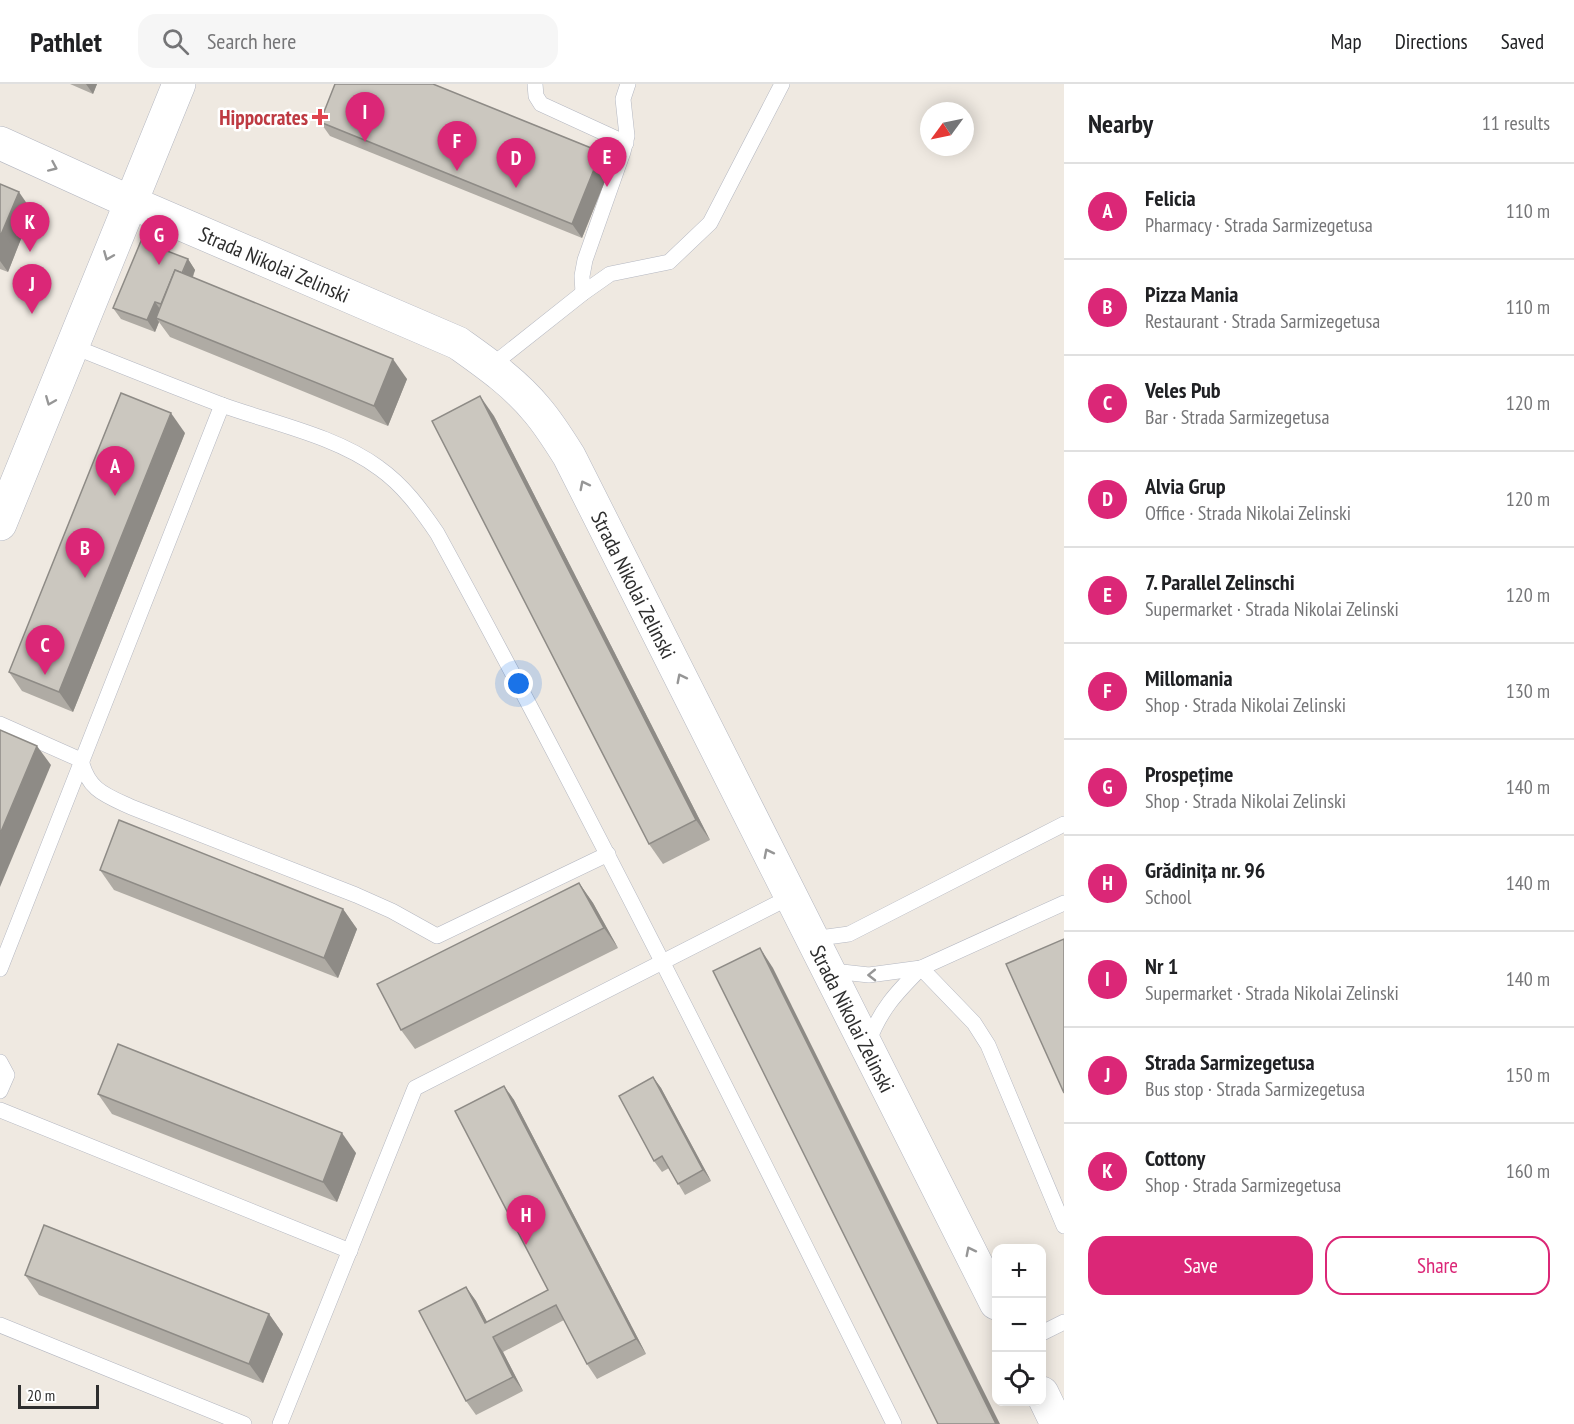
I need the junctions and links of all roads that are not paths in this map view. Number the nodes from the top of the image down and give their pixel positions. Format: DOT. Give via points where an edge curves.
graph roads {
  1 [pos="178,84"];
  2 [pos="535,84"];
  3 [pos="628,84"];
  4 [pos="782,84"];
  5 [pos="0,143"];
  6 [pos="626,143"];
  7 [pos="130,202"];
  8 [pos="583,293"];
  9 [pos="72,346"];
  10 [pos="491,366"];
  11 [pos="222,405"];
  12 [pos="0,524"];
  13 [pos="0,724"];
  14 [pos="81,760"];
  15 [pos="1064,824"];
  16 [pos="608,854"];
  17 [pos="790,897"];
  18 [pos="1064,903"];
  19 [pos="818,952"];
  20 [pos="663,962"];
  21 [pos="0,969"];
  22 [pos="921,969"];
  23 [pos="866,1047"];
  24 [pos="0,1062"];
  25 [pos="0,1091"];
  26 [pos="0,1110"];
  27 [pos="1064,1226"];
  28 [pos="350,1251"];
  29 [pos="993,1298"];
  30 [pos="1064,1322"];
  31 [pos="0,1325"];
  32 [pos="1046,1331"];
  33 [pos="1046,1403"];
  34 [pos="244,1424"];
  35 [pos="280,1424"];
  36 [pos="894,1424"];
  37 [pos="1057,1424"];
  1 -- 7 [label="street"];
  2 -- 6 [label="lane" via="541,104"];
  3 -- 6 [label="lane" via="623,99"];
  4 -- 8 [label="lane" via="710,223 669,262 610,274"];
  5 -- 7 [label="street, Strada Nikolai Zelinski, one-way"];
  6 -- 8 [label="lane" via="585,260"];
  7 -- 9 [label="street, one-way"];
  7 -- 10 [label="street, Strada Nikolai Zelinski" via="458,343"];
  8 -- 10 [label="lane"];
  9 -- 11 [label="lane"];
  9 -- 12 [label="street, one-way"];
  17 -- 10 [label="street, Strada Nikolai Zelinski, one-way" via="569,456 536,408"];
  11 -- 14 [label="lane"];
  11 -- 16 [label="lane" via="336,444 378,466 421,508"];
  13 -- 14 [label="lane"];
  14 -- 16 [label="lane" via="84,775 100,792 356,895 437,936"];
  14 -- 21 [label="lane"];
  15 -- 19 [label="lane"];
  16 -- 20 [label="lane"];
  17 -- 19 [label="street, Strada Nikolai Zelinski"];
  17 -- 20 [label="lane"];
  18 -- 22 [label="lane"];
  22 -- 19 [label="lane, one-way" via="885,975 842,972"];
  19 -- 23 [label="street, Strada Nikolai Zelinski"];
  20 -- 28 [label="lane" via="415,1088"];
  20 -- 36 [label="lane"];
  22 -- 23 [label="lane" via="888,1002"];
  22 -- 27 [label="lane" via="974,1023 988,1045"];
  29 -- 23 [label="street, Strada Nikolai Zelinski, one-way"];
  24 -- 25 [label="lane" via="7,1075"];
  26 -- 28 [label="lane"];
  28 -- 35 [label="lane"];
  30 -- 32 [label="lane"];
  31 -- 34 [label="lane"];
  33 -- 37 [label="street"];
}
